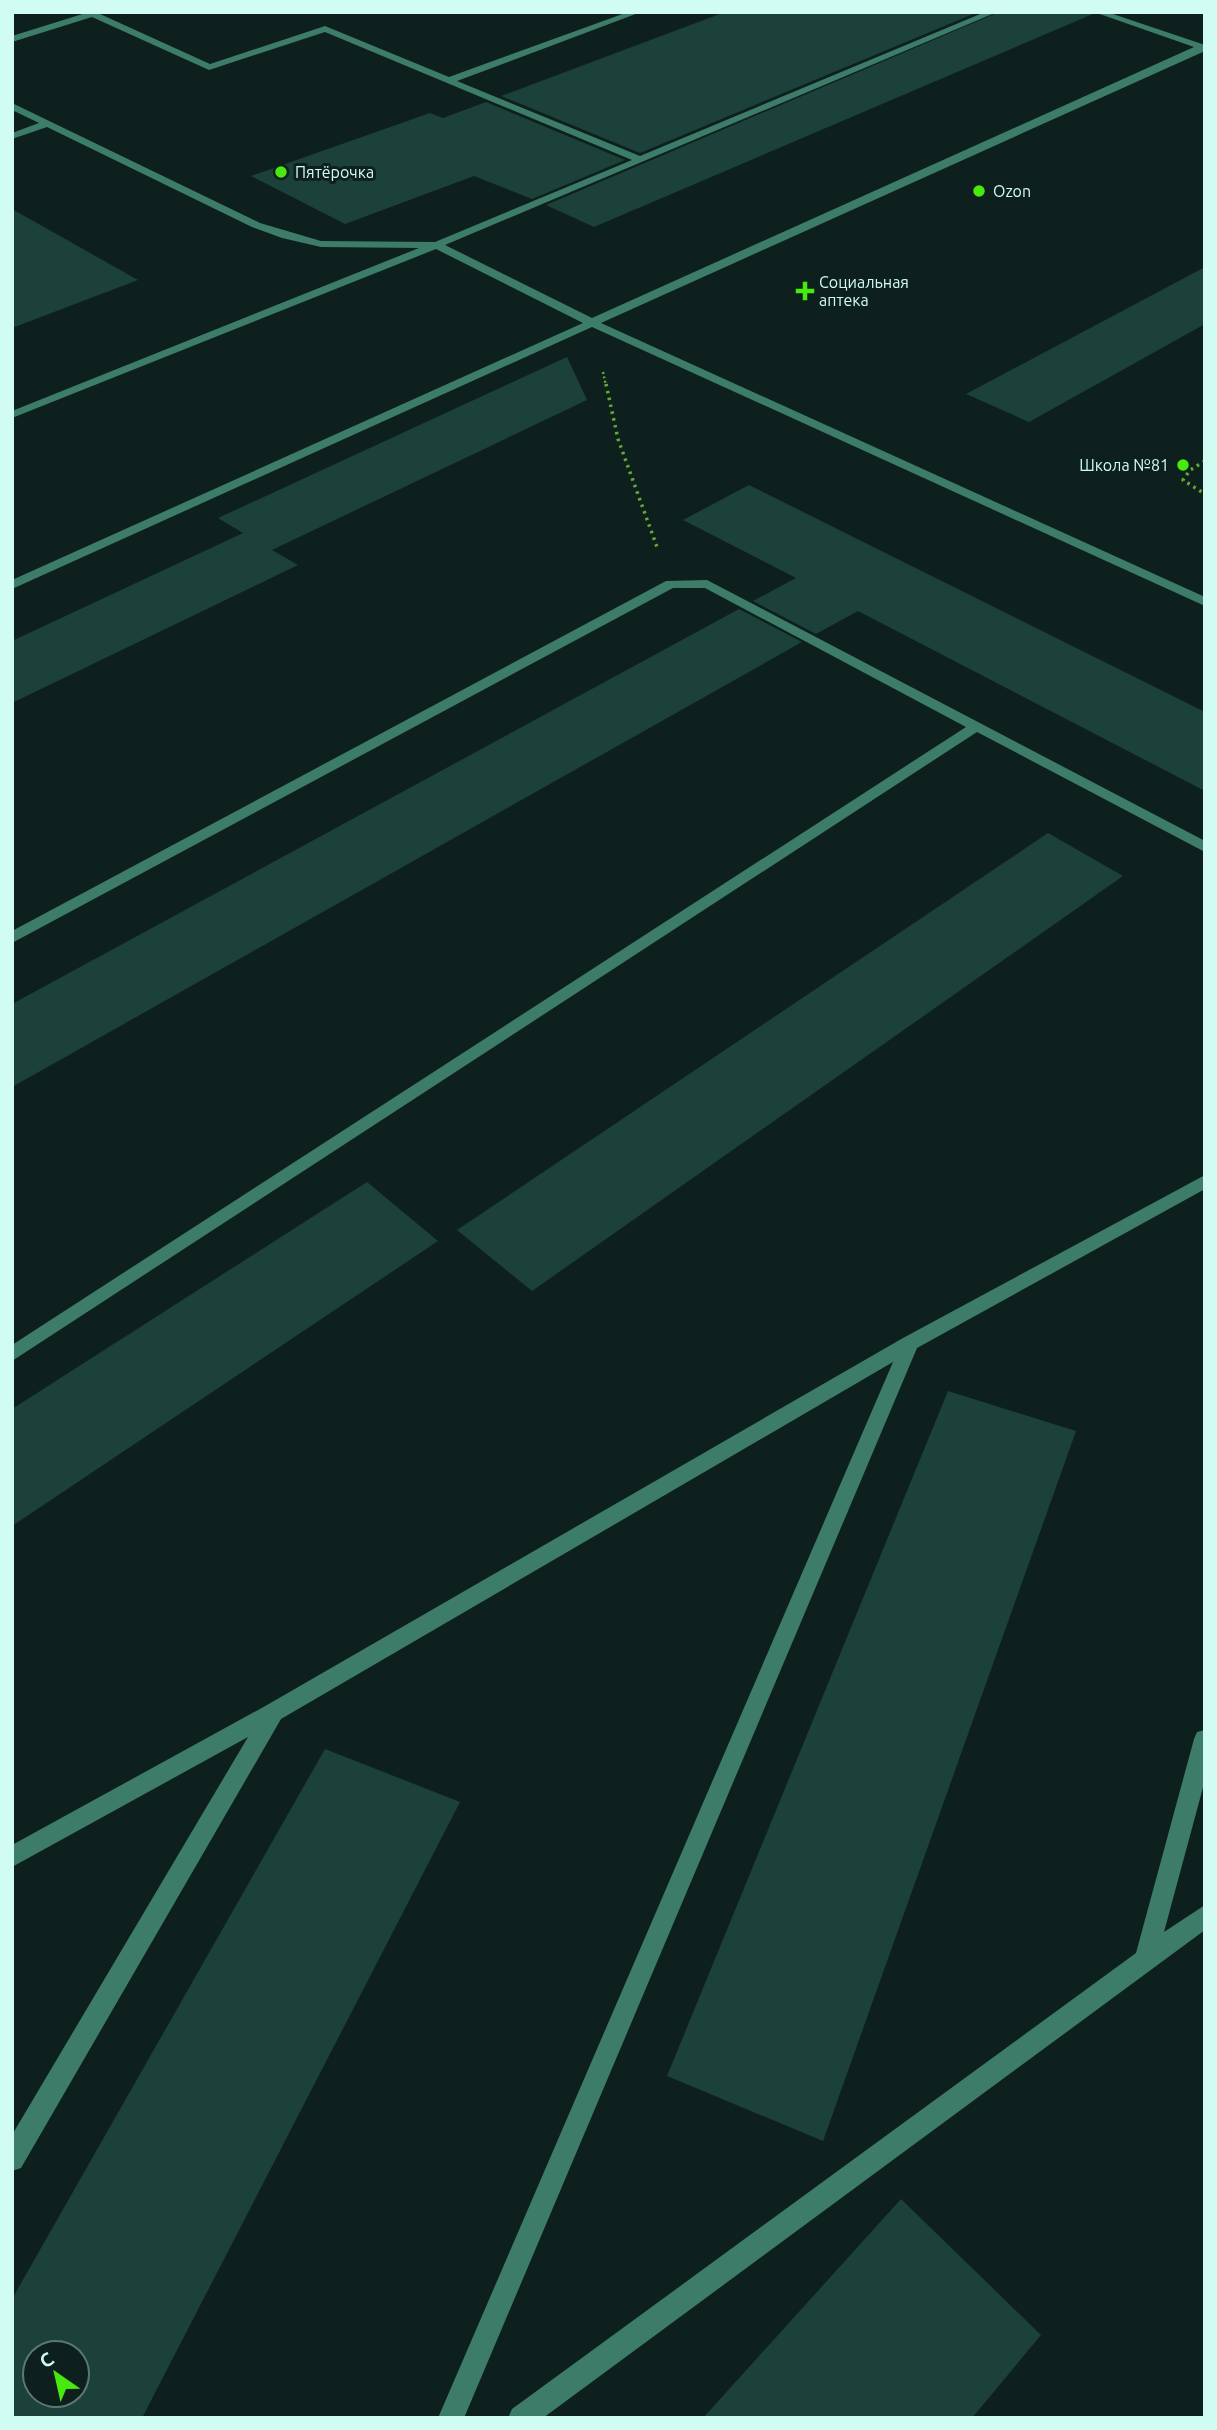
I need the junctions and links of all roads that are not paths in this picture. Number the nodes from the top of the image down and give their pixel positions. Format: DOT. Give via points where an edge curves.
graph roads {
  1 [pos="636,12"];
  2 [pos="993,12"];
  3 [pos="1098,12"];
  4 [pos="95,13"];
  5 [pos="12,39"];
  6 [pos="1203,48"];
  7 [pos="450,80"];
  8 [pos="12,106"];
  9 [pos="49,123"];
  10 [pos="12,136"];
  11 [pos="641,160"];
  12 [pos="436,245"];
  13 [pos="593,323"];
  14 [pos="12,415"];
  15 [pos="12,586"];
  16 [pos="1205,602"];
  17 [pos="977,726"];
  18 [pos="1205,847"];
  19 [pos="12,938"];
  20 [pos="1205,1181"];
  21 [pos="910,1343"];
  22 [pos="12,1354"];
  23 [pos="274,1712"];
  24 [pos="1205,1739"];
  25 [pos="12,1857"];
  26 [pos="1205,1916"];
  27 [pos="1146,1959"];
  28 [pos="12,2160"];
  29 [pos="451,2418"];
  30 [pos="521,2418"];
  1 -- 7 [label="lane"];
  2 -- 11 [label="lane"];
  3 -- 6 [label="lane"];
  4 -- 5 [label="lane"];
  4 -- 7 [label="lane" via="209,67 325,29"];
  6 -- 13 [label="lane"];
  7 -- 11 [label="lane"];
  8 -- 9 [label="lane"];
  9 -- 10 [label="lane"];
  9 -- 12 [label="lane" via="286,236 321,244"];
  11 -- 12 [label="lane"];
  12 -- 13 [label="lane"];
  12 -- 14 [label="lane"];
  13 -- 15 [label="lane"];
  13 -- 16 [label="lane"];
  17 -- 18 [label="lane"];
  17 -- 19 [label="lane" via="706,584 671,584"];
  17 -- 22 [label="lane"];
  20 -- 21 [label="lane"];
  21 -- 23 [label="lane"];
  21 -- 29 [label="lane"];
  23 -- 25 [label="lane"];
  23 -- 28 [label="lane"];
  24 -- 27 [label="lane"];
  26 -- 27 [label="lane"];
  27 -- 30 [label="lane"];
}
